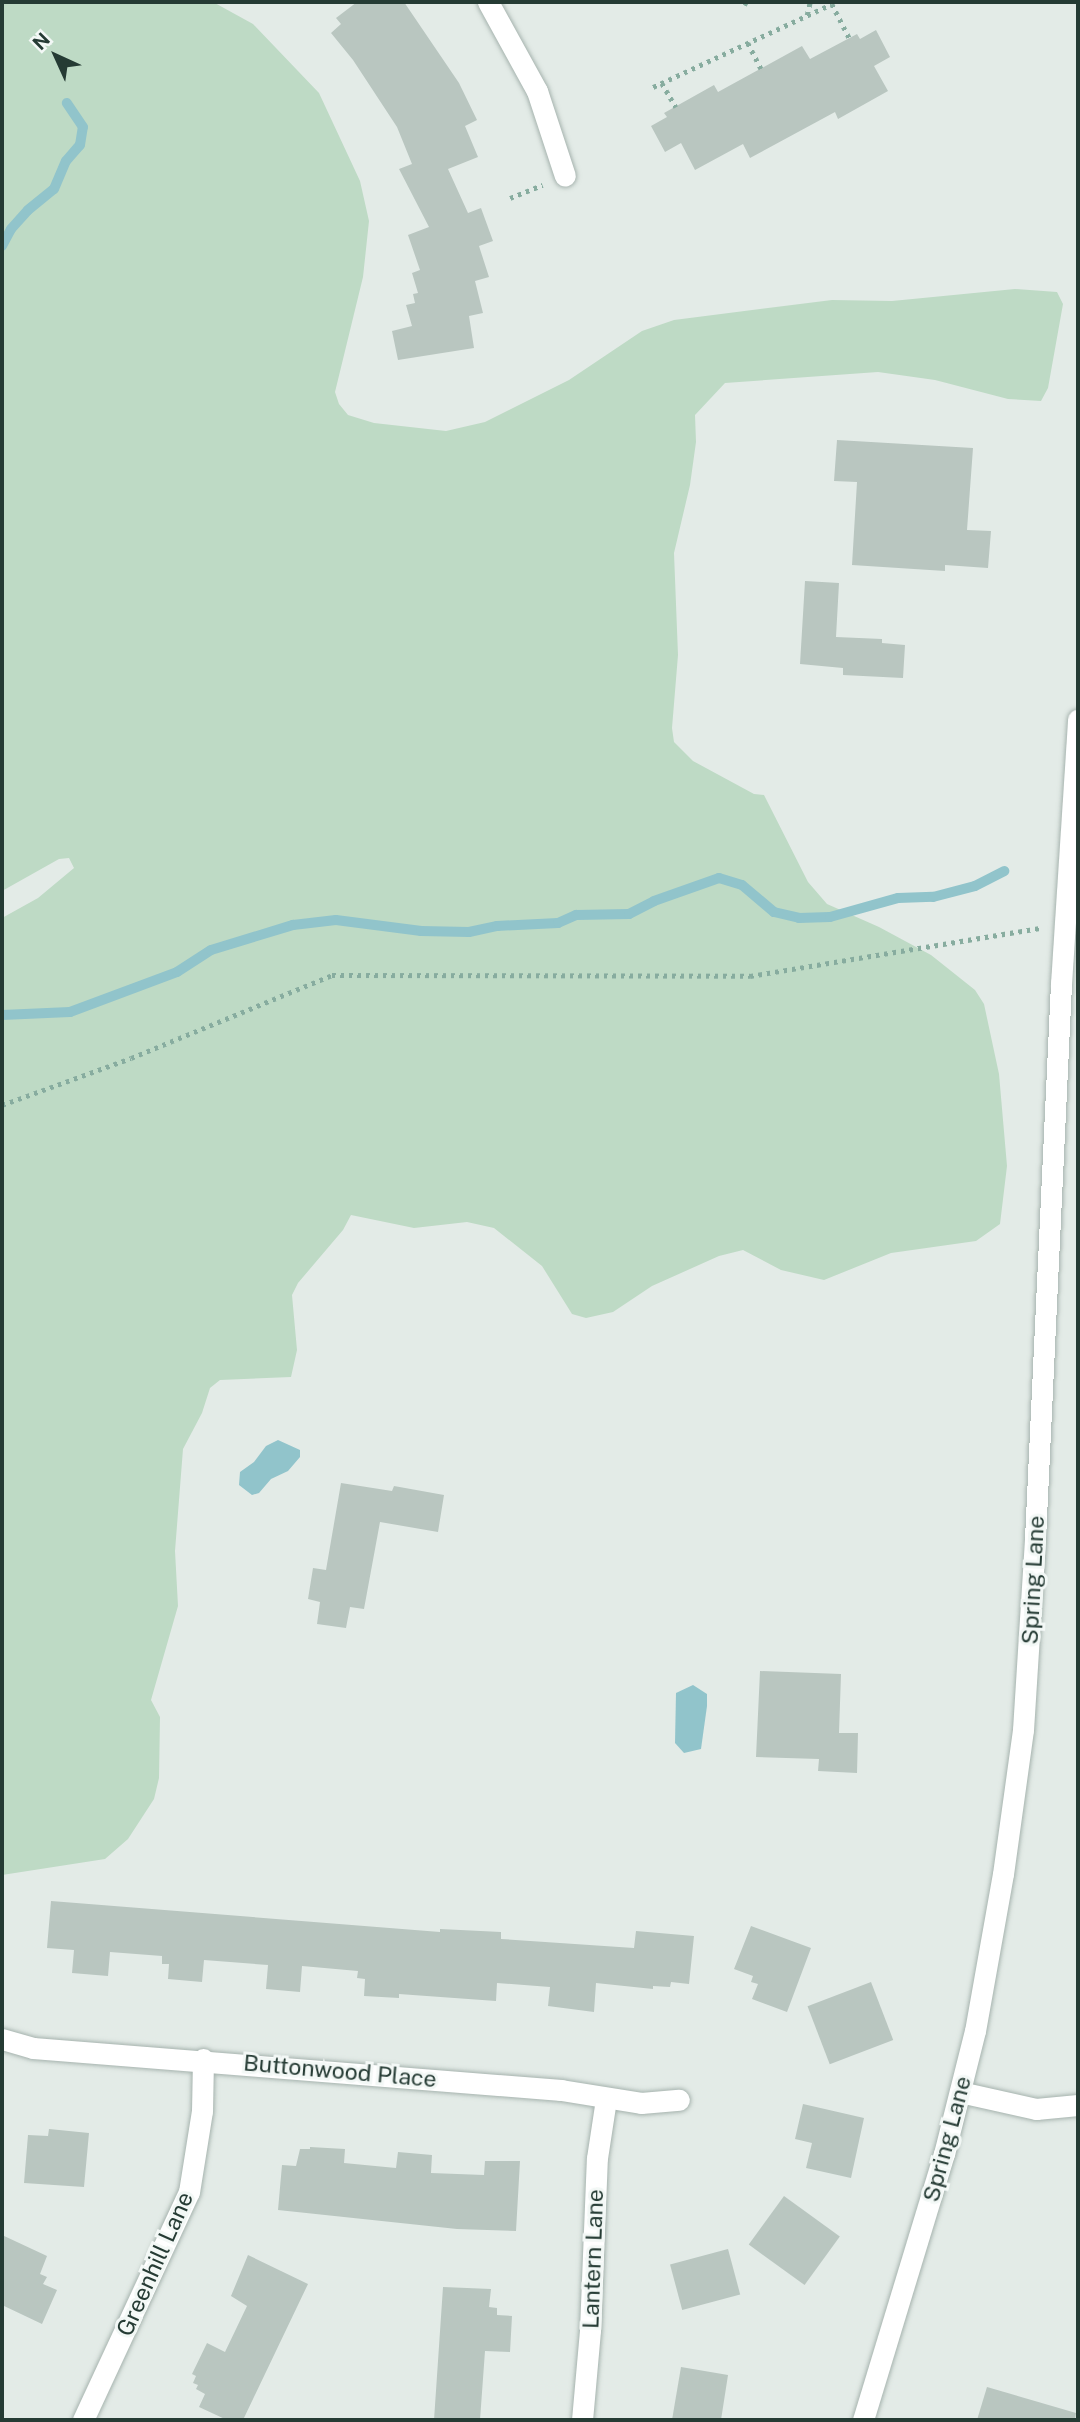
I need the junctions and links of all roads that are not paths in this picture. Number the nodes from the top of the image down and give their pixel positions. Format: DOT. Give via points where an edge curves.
graph roads {
  1 [pos="488,2"];
  2 [pos="565,176"];
  3 [pos="1078,720"];
  4 [pos="2,2039"];
  5 [pos="203,2059"];
  6 [pos="960,2092"];
  7 [pos="606,2099"];
  8 [pos="679,2100"];
  9 [pos="1078,2105"];
  10 [pos="83,2420"];
  11 [pos="582,2420"];
  12 [pos="863,2420"];
  1 -- 2 [label="street" via="537,91"];
  3 -- 6 [label="street, Spring Lane" via="1023,1730 1003,1874"];
  4 -- 5 [label="street, Buttonwood Place" via="33,2048"];
  5 -- 7 [label="street, Buttonwood Place" via="561,2090"];
  5 -- 10 [label="street, Greenhill Lane" via="202,2111 189,2192"];
  6 -- 9 [label="street" via="1036,2109"];
  6 -- 12 [label="street, Spring Lane"];
  7 -- 8 [label="street, Buttonwood Place" via="641,2103"];
  7 -- 11 [label="street, Lantern Lane" via="597,2158"];
}
